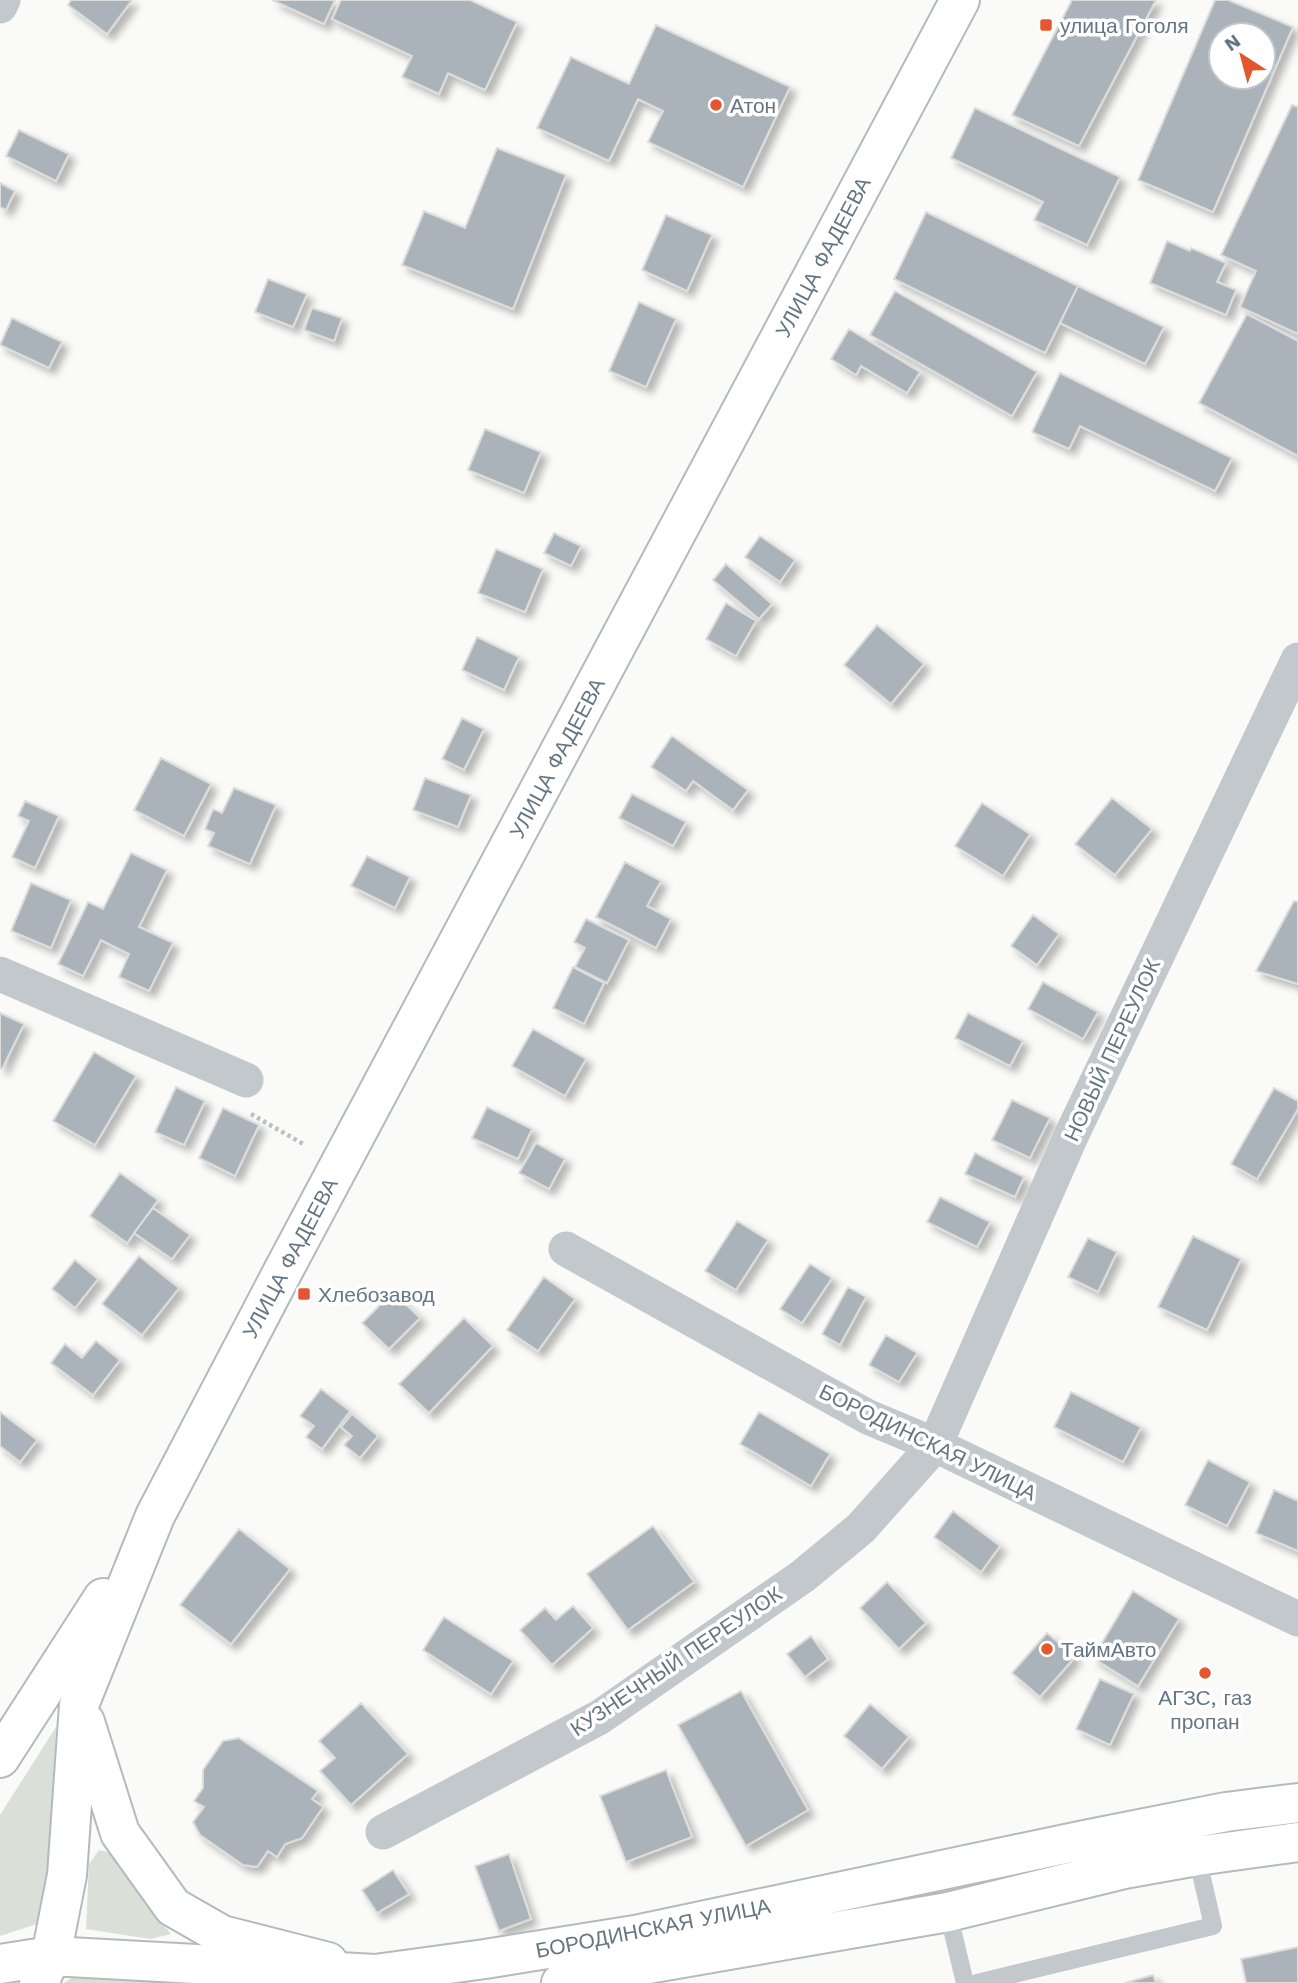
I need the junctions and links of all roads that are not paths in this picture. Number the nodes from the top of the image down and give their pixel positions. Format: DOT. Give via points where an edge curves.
graph roads {
  1 [pos="3,0"];
  2 [pos="960,0"];
  3 [pos="0,6"];
  4 [pos="1298,660"];
  5 [pos="0,974"];
  6 [pos="246,1080"];
  7 [pos="566,1249"];
  8 [pos="935,1445"];
  9 [pos="155,1516"];
  10 [pos="1298,1619"];
  11 [pos="79,1704"];
  12 [pos="0,1758"];
  13 [pos="1298,1803"];
  14 [pos="383,1832"];
  15 [pos="1298,1842"];
  16 [pos="1197,1856"];
  17 [pos="948,1912"];
  18 [pos="0,1964"];
  19 [pos="45,1969"];
  20 [pos="375,1974"];
  21 [pos="561,1983"];
  22 [pos="965,1983"];
  23 [pos="977,1983"];
  1 -- 3 [label="street"];
  2 -- 9 [label="main road, УЛИЦА ФАДЕЕВА"];
  4 -- 8 [label="street, НОВЫЙ ПЕРЕУЛОК" via="1072,1134"];
  5 -- 6 [label="street"];
  7 -- 8 [label="street, БОРОДИНСКАЯ УЛИЦА" via="868,1417"];
  8 -- 10 [label="street, БОРОДИНСКАЯ УЛИЦА"];
  8 -- 14 [label="street, КУЗНЕЧНЫЙ ПЕРЕУЛОК" via="861,1528 803,1576 600,1717"];
  9 -- 11 [label="main road"];
  9 -- 12 [label="main road"];
  11 -- 19 [label="main road" via="66,1875"];
  11 -- 20 [label="main road" via="120,1833 173,1907 222,1935"];
  13 -- 20 [label="main road, БОРОДИНСКАЯ УЛИЦА" via="1089,1839 635,1934"];
  15 -- 16 [label="main road, БОРОДИНСКАЯ УЛИЦА"];
  16 -- 17 [label="main road, БОРОДИНСКАЯ УЛИЦА"];
  16 -- 23 [label="lane" via="1213,1926"];
  17 -- 21 [label="main road, БОРОДИНСКАЯ УЛИЦА"];
  17 -- 22 [label="lane"];
  18 -- 19 [label="main road, БОРОДИНСКАЯ УЛИЦА"];
  19 -- 20 [label="main road, БОРОДИНСКАЯ УЛИЦА"];
}
